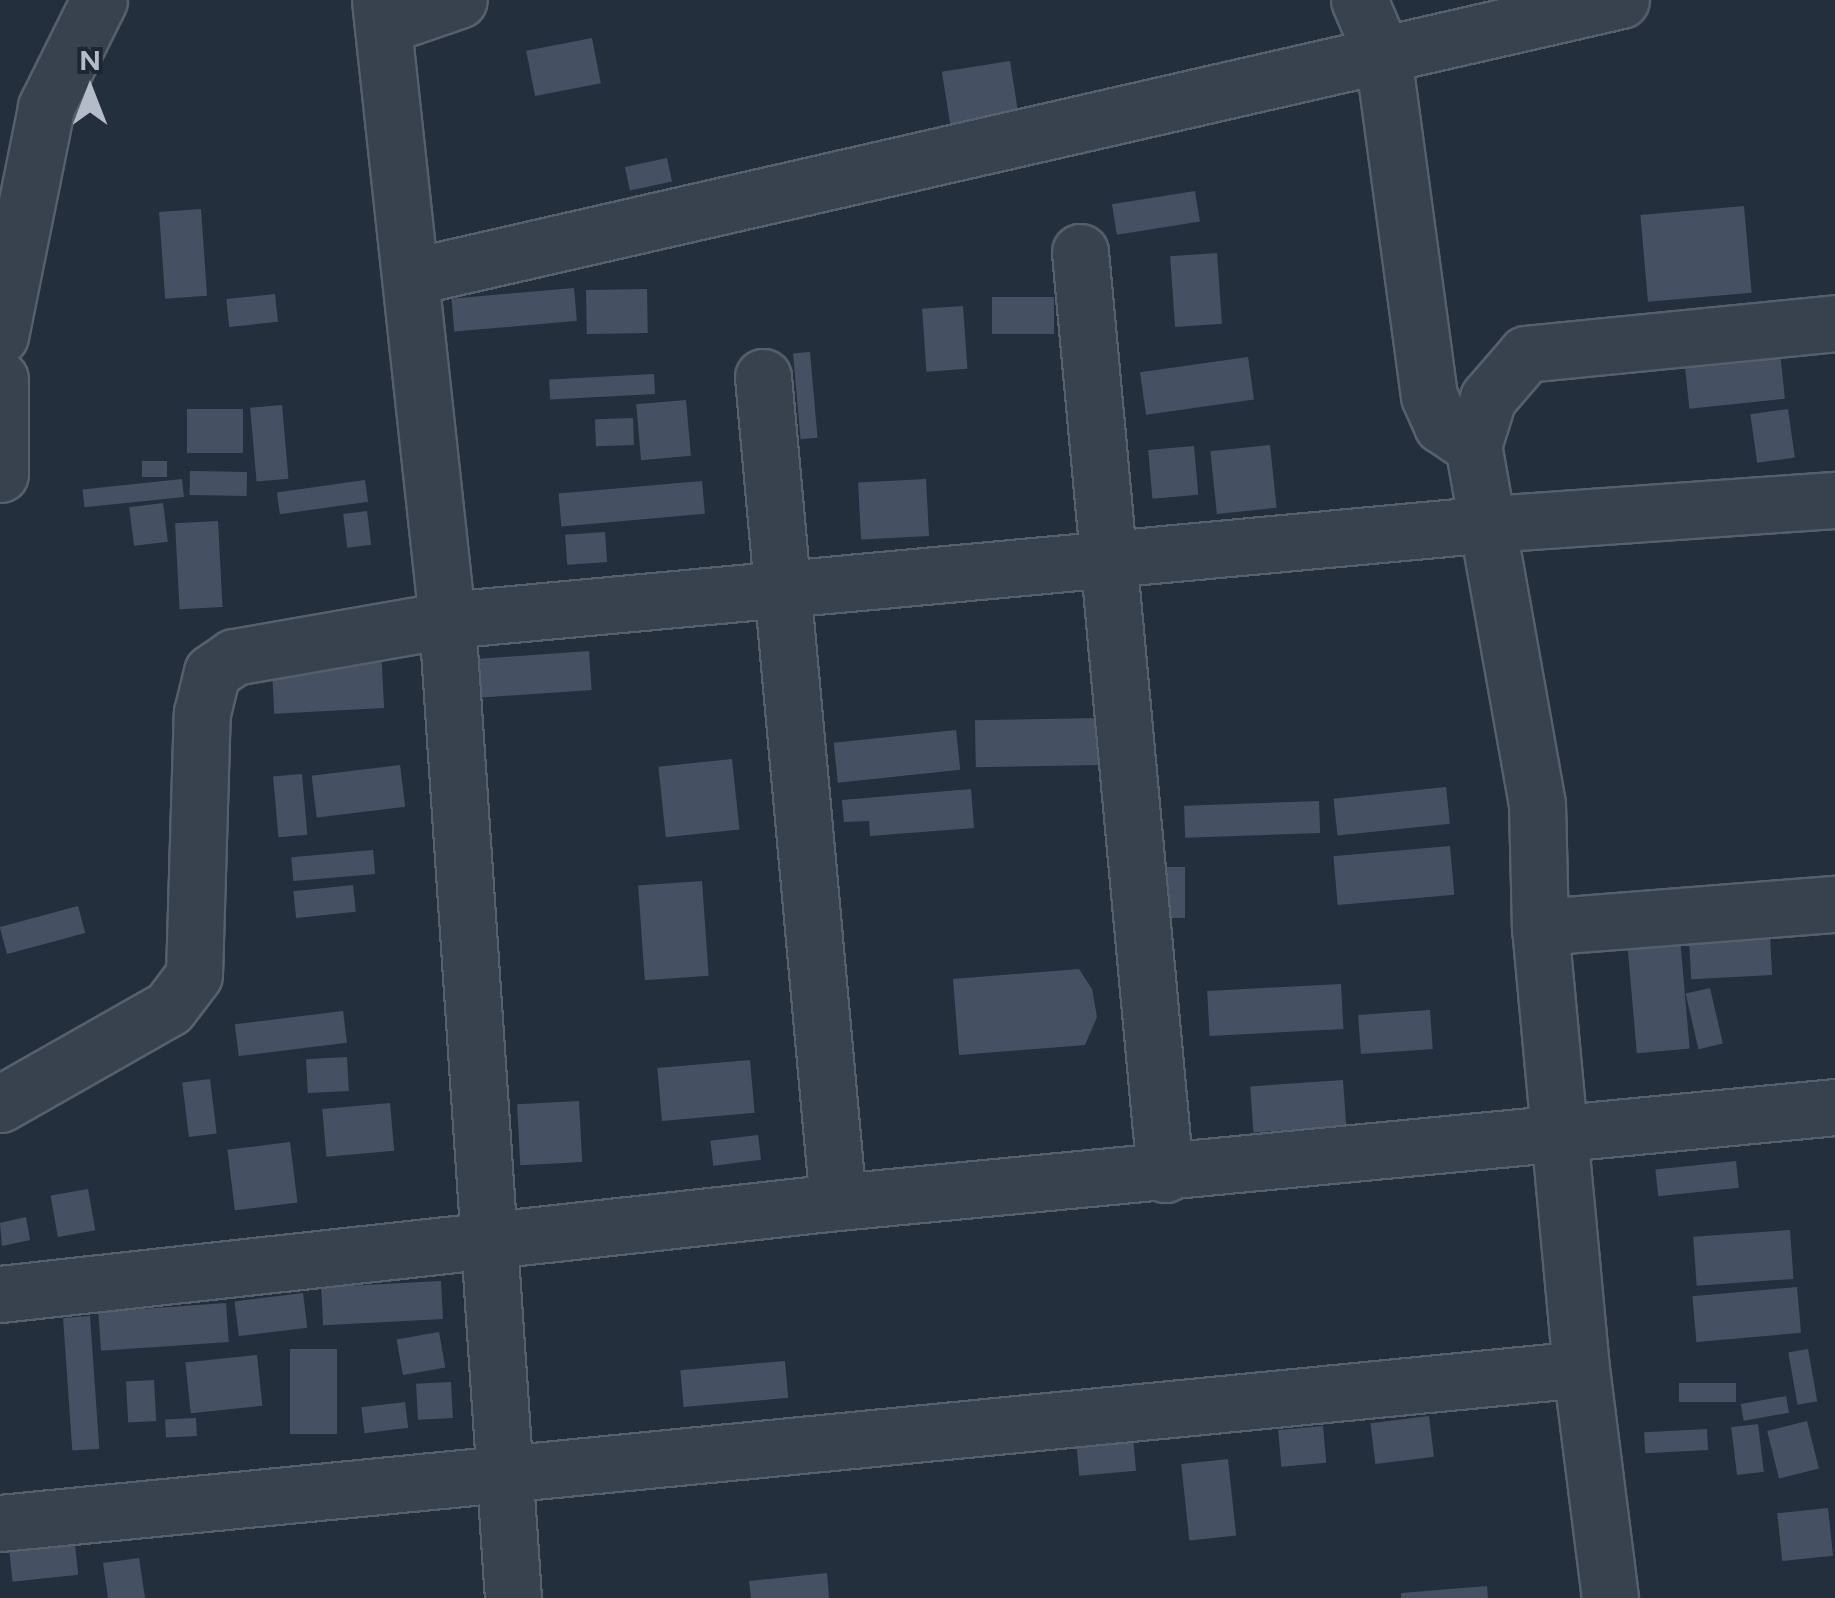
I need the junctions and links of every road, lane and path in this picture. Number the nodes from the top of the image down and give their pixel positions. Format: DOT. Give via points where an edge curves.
graph roads {
  1 [pos="99,0"];
  2 [pos="459,0"];
  3 [pos="1360,0"];
  4 [pos="1621,0"];
  5 [pos="381,13"];
  6 [pos="1383,56"];
  7 [pos="1080,252"];
  8 [pos="415,276"];
  9 [pos="1835,323"];
  10 [pos="0,336"];
  11 [pos="763,377"];
  12 [pos="0,380"];
  13 [pos="1472,446"];
  14 [pos="0,474"];
  15 [pos="1835,500"];
  16 [pos="1490,524"];
  17 [pos="1110,558"];
  18 [pos="782,592"];
  19 [pos="447,620"];
  20 [pos="1835,904"];
  21 [pos="1540,927"];
  22 [pos="0,1104"];
  23 [pos="1835,1107"];
  24 [pos="1560,1136"];
  25 [pos="1164,1174"];
  26 [pos="838,1202"];
  27 [pos="484,1241"];
  28 [pos="0,1294"];
  29 [pos="1581,1369"];
  30 [pos="500,1474"];
  31 [pos="0,1524"];
  32 [pos="513,1598"];
  33 [pos="1610,1598"];
  1 -- 10 [label="street" via="46,107"];
  2 -- 5 [label="street"];
  3 -- 6 [label="street"];
  4 -- 6 [label="street"];
  5 -- 8 [label="street"];
  6 -- 8 [label="street"];
  6 -- 13 [label="street" via="1429,396 1442,425"];
  7 -- 17 [label="street"];
  8 -- 19 [label="street"];
  9 -- 13 [label="street" via="1526,354 1488,398"];
  11 -- 18 [label="street"];
  12 -- 14 [label="street"];
  13 -- 16 [label="street"];
  15 -- 16 [label="street"];
  16 -- 17 [label="street"];
  16 -- 21 [label="street" via="1537,804"];
  17 -- 18 [label="street"];
  17 -- 25 [label="street"];
  18 -- 19 [label="street"];
  18 -- 26 [label="street"];
  19 -- 22 [label="street" via="234,656 212,672 202,713 194,975 169,1008"];
  19 -- 27 [label="street"];
  20 -- 21 [label="street"];
  21 -- 24 [label="street"];
  23 -- 24 [label="street"];
  24 -- 25 [label="street"];
  24 -- 29 [label="street"];
  25 -- 26 [label="street"];
  26 -- 27 [label="street"];
  27 -- 28 [label="street"];
  27 -- 30 [label="street"];
  29 -- 30 [label="street"];
  29 -- 33 [label="street"];
  30 -- 31 [label="street"];
  30 -- 32 [label="street"];
}
